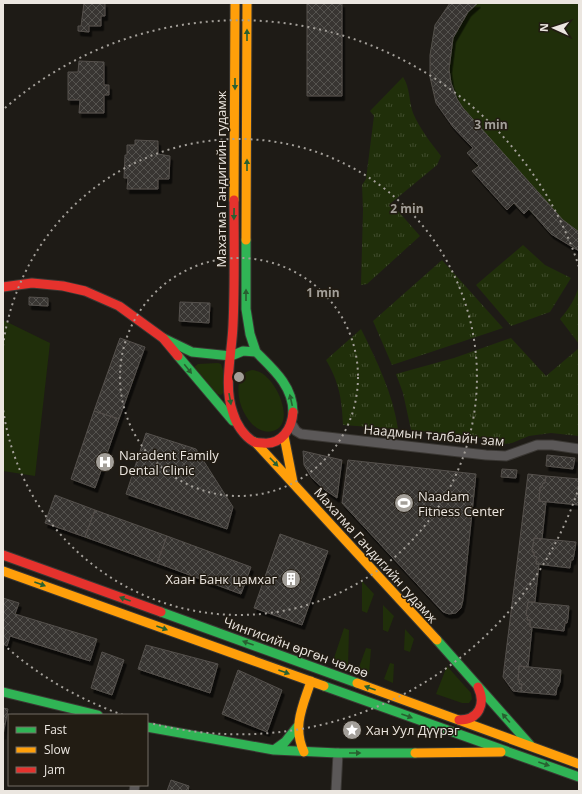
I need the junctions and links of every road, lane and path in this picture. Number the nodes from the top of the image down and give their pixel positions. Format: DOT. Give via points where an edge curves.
graph roads {
  1 [pos="235,3"];
  2 [pos="248,3"];
  3 [pos="3,286"];
  4 [pos="164,338"];
  5 [pos="256,352"];
  6 [pos="231,356"];
  7 [pos="291,423"];
  8 [pos="238,426"];
  9 [pos="284,436"];
  10 [pos="255,442"];
  11 [pos="579,449"];
  12 [pos="293,482"];
  13 [pos="3,555"];
  14 [pos="3,571"];
  15 [pos="311,681"];
  16 [pos="477,686"];
  17 [pos="3,692"];
  18 [pos="94,714"];
  19 [pos="459,720"];
  20 [pos="148,727"];
  21 [pos="298,727"];
  22 [pos="532,747"];
  23 [pos="274,750"];
  24 [pos="304,752"];
  25 [pos="509,752"];
  26 [pos="338,753"];
  27 [pos="579,764"];
  28 [pos="579,776"];
  29 [pos="336,791"];
  1 -- 6 [label="main road, Махатма Гандигийн гудамж, one-way"];
  5 -- 2 [label="main road, Махатма Гандигийн гудамж, one-way" via="246,309"];
  3 -- 4 [label="main road" via="39,283 85,291 119,306"];
  4 -- 6 [label="main road" via="192,352"];
  4 -- 8 [label="main road, one-way"];
  5 -- 6 [label="main road" via="243,351"];
  7 -- 5 [label="main road, one-way" via="292,407 287,389 275,370"];
  6 -- 8 [label="main road, one-way" via="228,365 229,397"];
  7 -- 9 [label="main road"];
  7 -- 11 [label="street, Наадмын талбайн зам" via="301,434 486,455 506,456 545,445"];
  8 -- 10 [label="main road"];
  9 -- 10 [label="main road" via="272,443"];
  9 -- 12 [label="main road"];
  10 -- 12 [label="main road, Махатма Гандигийн гудамж, one-way"];
  12 -- 16 [label="main road, Махатма Гандигийн гудамж"];
  19 -- 13 [label="main road, Чингисийн өргөн чөлөө, one-way"];
  14 -- 15 [label="main road, Чингисийн өргөн чөлөө, one-way"];
  15 -- 21 [label="main road"];
  15 -- 25 [label="main road, Чингисийн өргөн чөлөө, one-way"];
  16 -- 19 [label="main road" via="482,704 470,719"];
  22 -- 16 [label="main road, Махатма Гандигийн гудамж, one-way"];
  17 -- 18 [label="main road"];
  19 -- 22 [label="main road, Чингисийн өргөн чөлөө"];
  20 -- 23 [label="main road"];
  21 -- 23 [label="main road"];
  21 -- 24 [label="main road" via="299,741"];
  22 -- 27 [label="main road, Чингисийн өргөн чөлөө"];
  23 -- 24 [label="main road"];
  24 -- 26 [label="main road"];
  26 -- 25 [label="main road, one-way"];
  25 -- 28 [label="main road, Чингисийн өргөн чөлөө, one-way"];
  26 -- 29 [label="street"];
}
